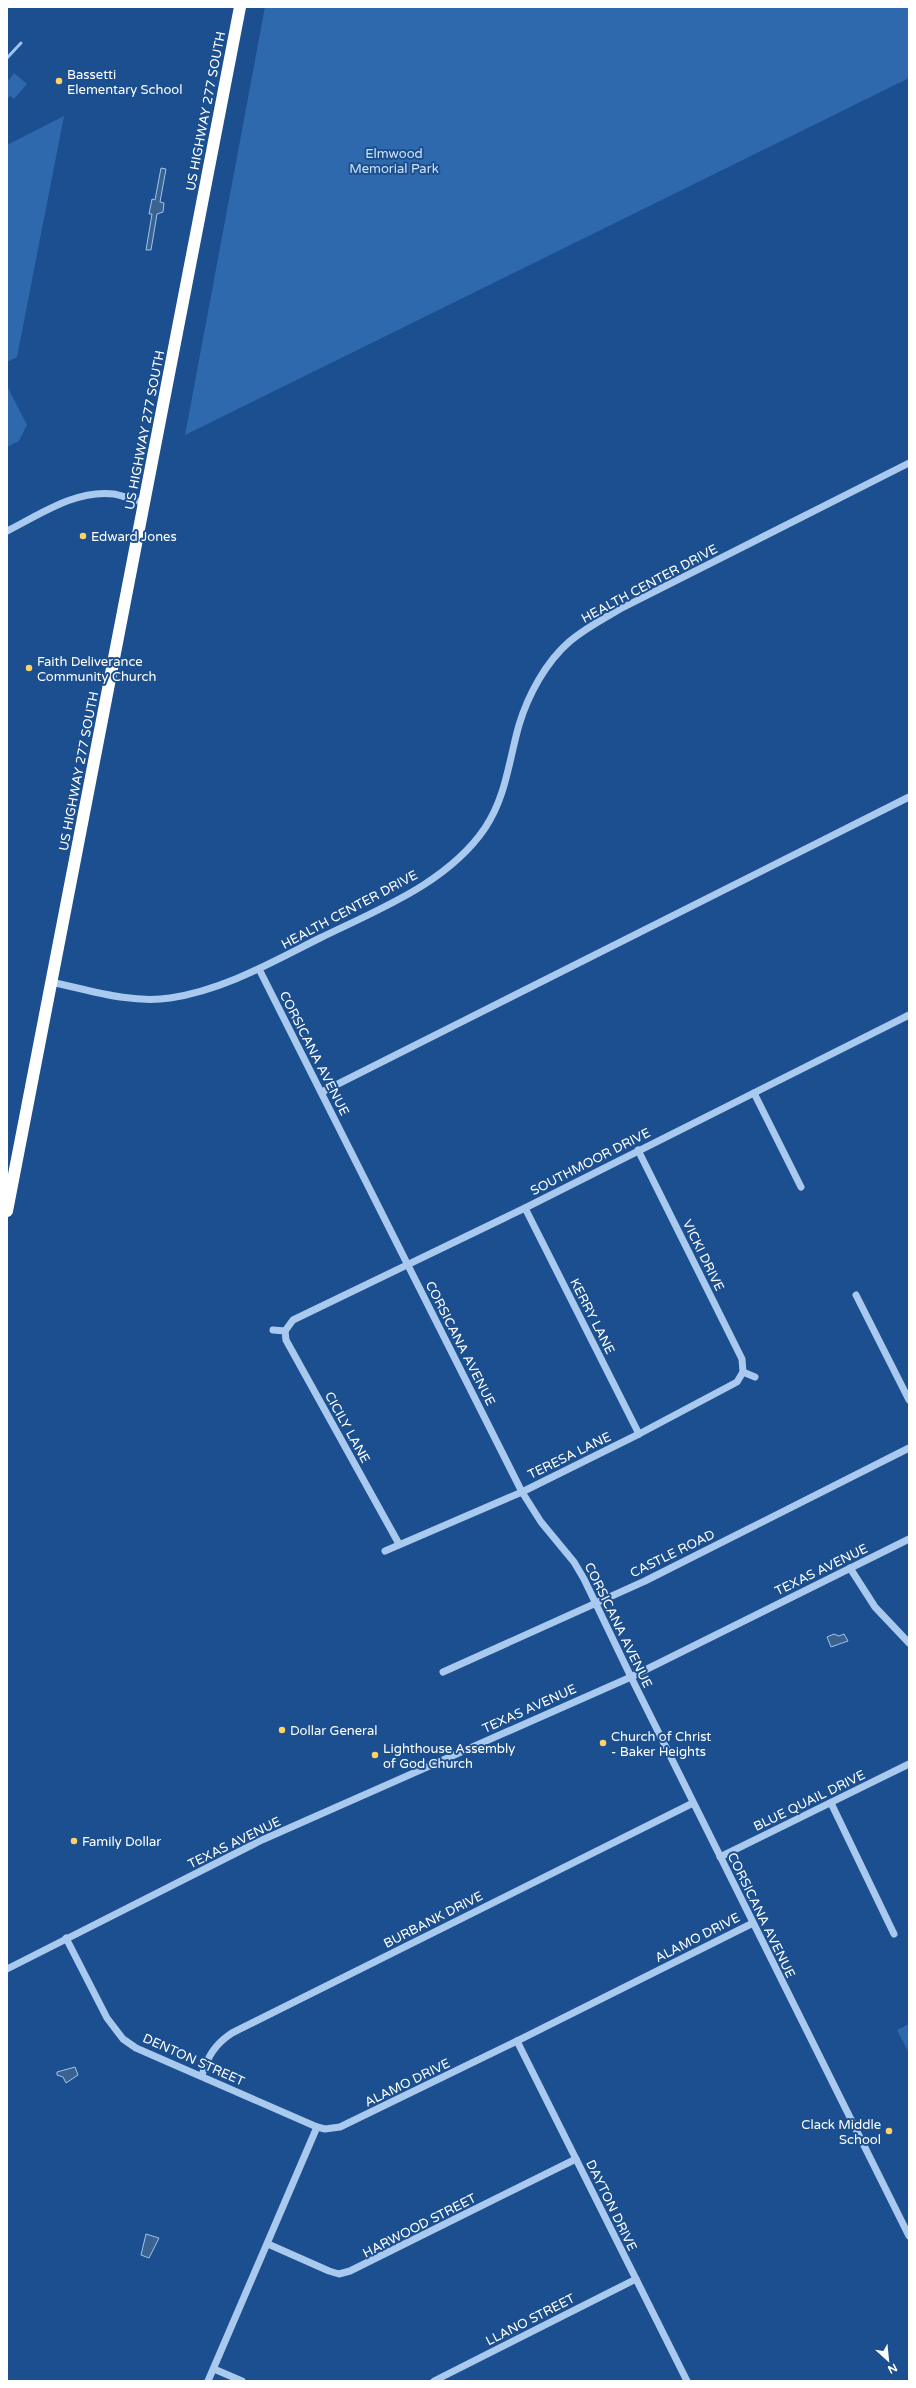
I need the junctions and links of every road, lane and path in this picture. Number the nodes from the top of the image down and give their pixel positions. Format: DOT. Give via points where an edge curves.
graph roads {
  1 [pos="240,7"];
  2 [pos="909,463"];
  3 [pos="144,503"];
  4 [pos="7,531"];
  5 [pos="909,797"];
  6 [pos="259,969"];
  7 [pos="51,982"];
  8 [pos="909,1015"];
  9 [pos="322,1092"];
  10 [pos="754,1093"];
  11 [pos="638,1150"];
  12 [pos="801,1187"];
  13 [pos="525,1208"];
  14 [pos="7,1211"];
  15 [pos="409,1265"];
  16 [pos="856,1295"];
  17 [pos="273,1330"];
  18 [pos="285,1331"];
  19 [pos="742,1372"];
  20 [pos="756,1377"];
  21 [pos="909,1400"];
  22 [pos="639,1434"];
  23 [pos="909,1448"];
  24 [pos="522,1492"];
  25 [pos="909,1539"];
  26 [pos="399,1544"];
  27 [pos="385,1550"];
  28 [pos="850,1568"];
  29 [pos="597,1603"];
  30 [pos="909,1643"];
  31 [pos="443,1672"];
  32 [pos="631,1677"];
  33 [pos="909,1764"];
  34 [pos="693,1802"];
  35 [pos="831,1803"];
  36 [pos="720,1857"];
  37 [pos="753,1923"];
  38 [pos="894,1934"];
  39 [pos="66,1938"];
  40 [pos="7,1969"];
  41 [pos="517,2041"];
  42 [pos="202,2075"];
  43 [pos="317,2127"];
  44 [pos="576,2159"];
  45 [pos="909,2236"];
  46 [pos="268,2244"];
  47 [pos="636,2279"];
  48 [pos="214,2369"];
  49 [pos="686,2380"];
  50 [pos="208,2381"];
  51 [pos="242,2381"];
  52 [pos="434,2381"];
  1 -- 3 [label="highway, US HIGHWAY 277 SOUTH"];
  2 -- 6 [label="street, HEALTH CENTER DRIVE" via="620,609 568,642 532,690 519,725 498,802 486,828 468,851 427,882 394,901"];
  3 -- 4 [label="street" via="115,494 97,493 77,498"];
  3 -- 7 [label="highway, US HIGHWAY 277 SOUTH"];
  5 -- 9 [label="street"];
  6 -- 7 [label="street, HEALTH CENTER DRIVE" via="225,984 169,998 143,999"];
  6 -- 9 [label="street, CORSICANA AVENUE"];
  7 -- 14 [label="highway, US HIGHWAY 277 SOUTH"];
  8 -- 10 [label="street, SOUTHMOOR DRIVE"];
  9 -- 15 [label="street, CORSICANA AVENUE"];
  10 -- 11 [label="street, SOUTHMOOR DRIVE"];
  10 -- 12 [label="street"];
  11 -- 13 [label="street, SOUTHMOOR DRIVE"];
  11 -- 19 [label="street, VICKI DRIVE" via="742,1359"];
  13 -- 15 [label="street, SOUTHMOOR DRIVE"];
  13 -- 22 [label="street, KERRY LANE"];
  15 -- 18 [label="street, SOUTHMOOR DRIVE" via="294,1320"];
  15 -- 24 [label="street, CORSICANA AVENUE"];
  16 -- 21 [label="street"];
  17 -- 18 [label="street"];
  18 -- 26 [label="street, CICILY LANE" via="286,1340"];
  19 -- 20 [label="street"];
  19 -- 22 [label="street, TERESA LANE" via="737,1382"];
  22 -- 24 [label="street, TERESA LANE"];
  23 -- 29 [label="street, CASTLE ROAD"];
  24 -- 26 [label="street, TERESA LANE"];
  24 -- 29 [label="street, CORSICANA AVENUE" via="541,1522 574,1562"];
  25 -- 28 [label="street, TEXAS AVENUE"];
  26 -- 27 [label="street, TERESA LANE"];
  28 -- 30 [label="street" via="875,1607"];
  28 -- 32 [label="street, TEXAS AVENUE"];
  29 -- 31 [label="street, CASTLE ROAD"];
  29 -- 32 [label="street, CORSICANA AVENUE"];
  32 -- 34 [label="street, CORSICANA AVENUE"];
  32 -- 39 [label="street, TEXAS AVENUE" via="262,1840"];
  33 -- 35 [label="street, BLUE QUAIL DRIVE"];
  34 -- 36 [label="street, CORSICANA AVENUE"];
  34 -- 42 [label="street, BURBANK DRIVE" via="232,2033 218,2042 208,2056"];
  35 -- 36 [label="street, BLUE QUAIL DRIVE"];
  35 -- 38 [label="street"];
  36 -- 37 [label="street, CORSICANA AVENUE"];
  37 -- 41 [label="street, ALAMO DRIVE"];
  37 -- 45 [label="street, CORSICANA AVENUE"];
  39 -- 40 [label="street, TEXAS AVENUE"];
  39 -- 42 [label="street, DENTON STREET" via="107,2018 123,2039 142,2051"];
  41 -- 43 [label="street, ALAMO DRIVE" via="340,2127"];
  41 -- 44 [label="street, DAYTON DRIVE"];
  42 -- 43 [label="street, DENTON STREET"];
  43 -- 46 [label="street"];
  44 -- 46 [label="street, HARWOOD STREET" via="350,2271 339,2274 329,2271"];
  44 -- 47 [label="street, DAYTON DRIVE"];
  46 -- 48 [label="street"];
  47 -- 49 [label="street, DAYTON DRIVE"];
  47 -- 52 [label="street, LLANO STREET"];
  48 -- 50 [label="street"];
  48 -- 51 [label="street"];
}
